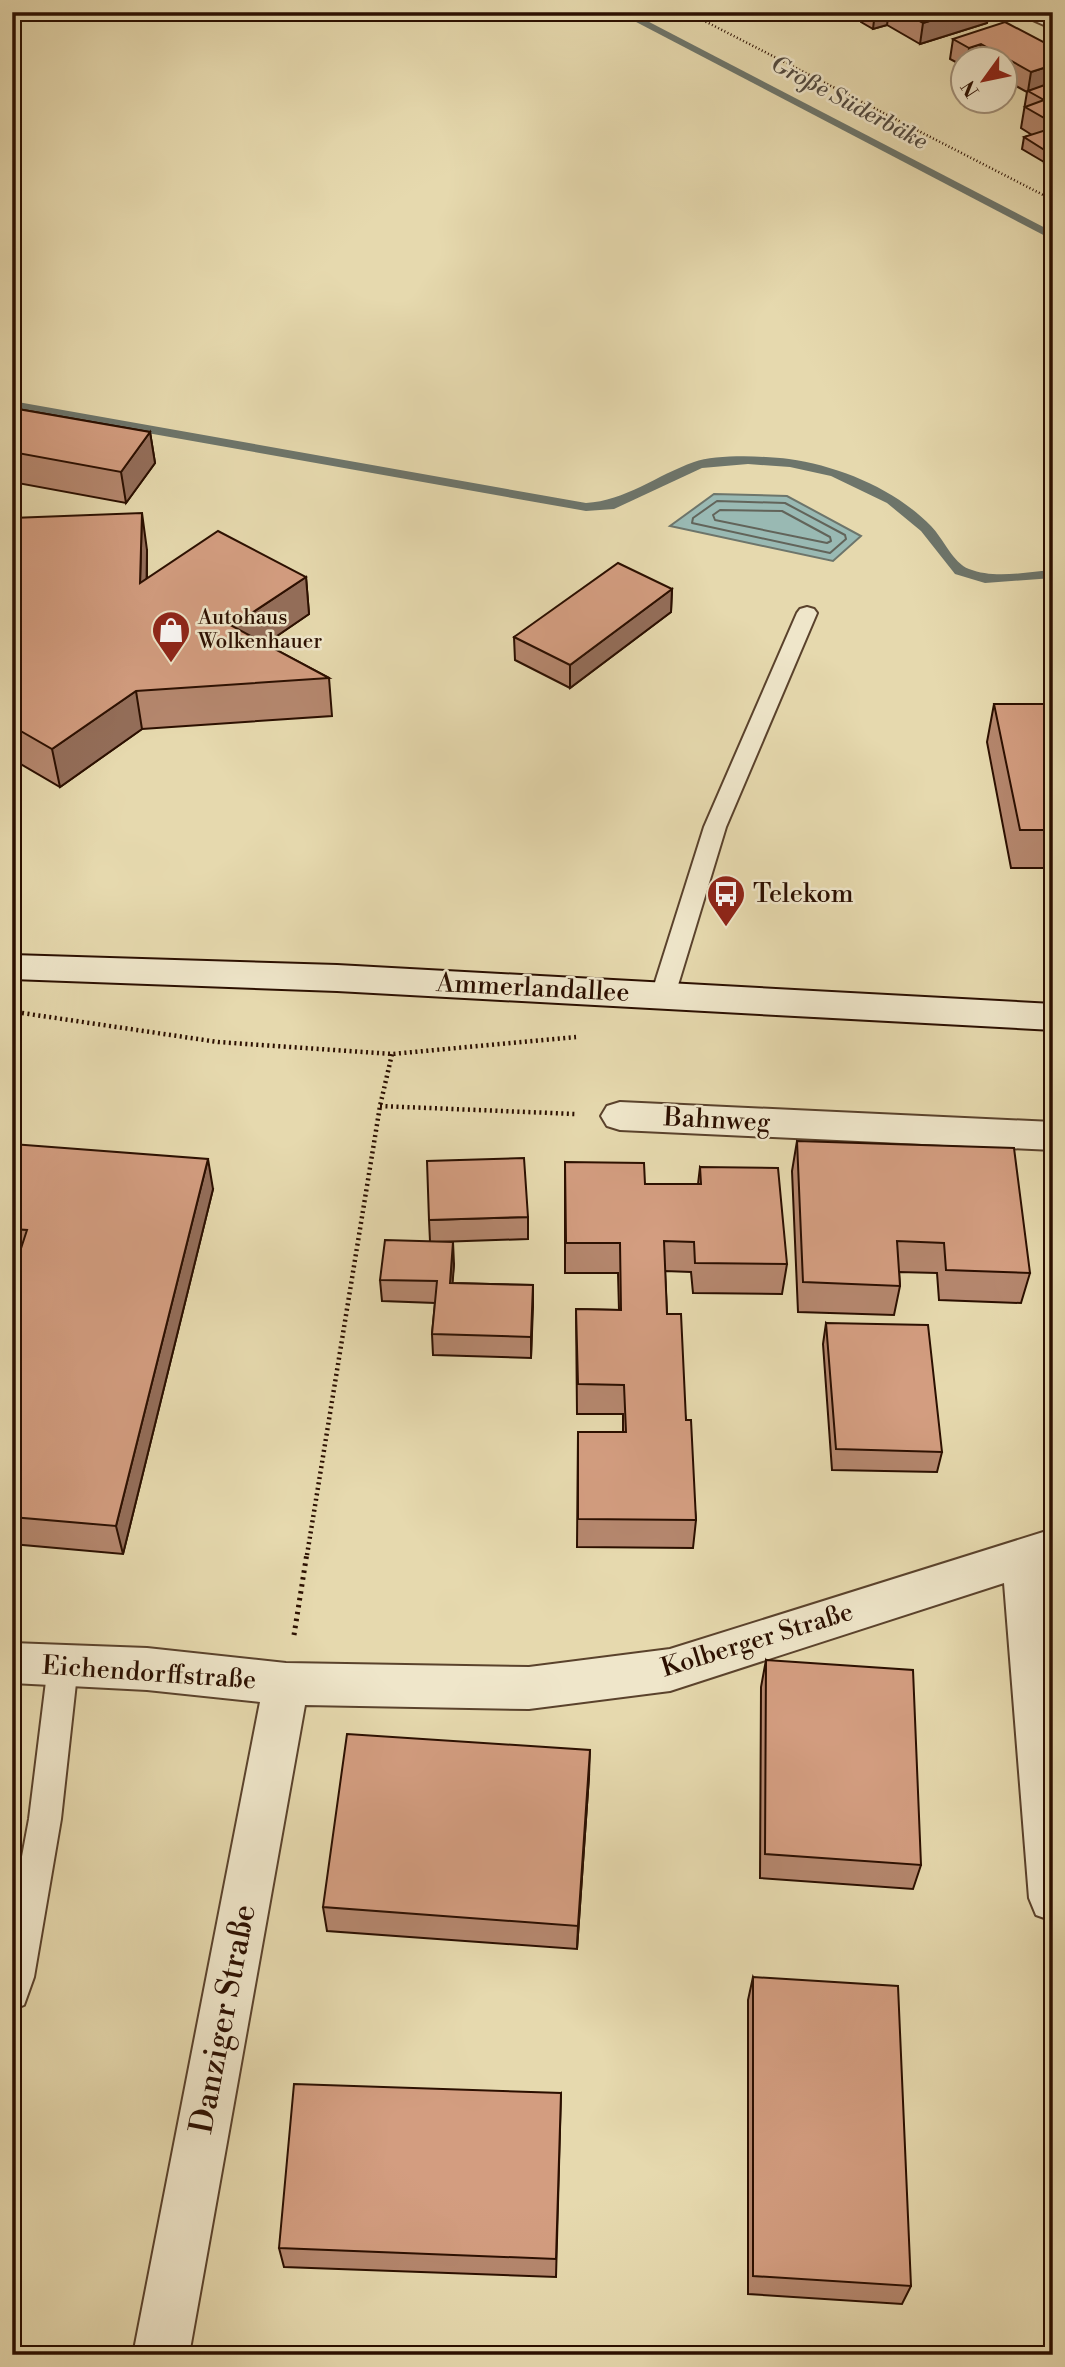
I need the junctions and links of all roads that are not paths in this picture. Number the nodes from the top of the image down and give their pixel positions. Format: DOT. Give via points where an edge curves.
graph roads {
  1 [pos="1034,12"];
  2 [pos="1053,22"];
  3 [pos="807,612"];
  4 [pos="12,967"];
  5 [pos="663,995"];
  6 [pos="1053,1017"];
  7 [pos="620,1116"];
  8 [pos="1053,1136"];
  9 [pos="1038,1553"];
  10 [pos="12,1663"];
  11 [pos="62,1665"];
  12 [pos="286,1684"];
  13 [pos="1053,1898"];
  14 [pos="12,1993"];
  15 [pos="161,2355"];
  1 -- 2 [label="street"];
  3 -- 5 [label="lane" via="715,827"];
  4 -- 5 [label="street, Ammerlandallee"];
  5 -- 6 [label="street, Ammerlandallee"];
  7 -- 8 [label="street, Bahnweg"];
  9 -- 12 [label="street, Kolberger Straße" via="670,1670 529,1688"];
  9 -- 13 [label="street"];
  10 -- 11 [label="street, Eichendorffstraße"];
  11 -- 12 [label="street, Eichendorffstraße"];
  11 -- 14 [label="lane" via="45,1819"];
  12 -- 15 [label="street, Danziger Straße"];
}
